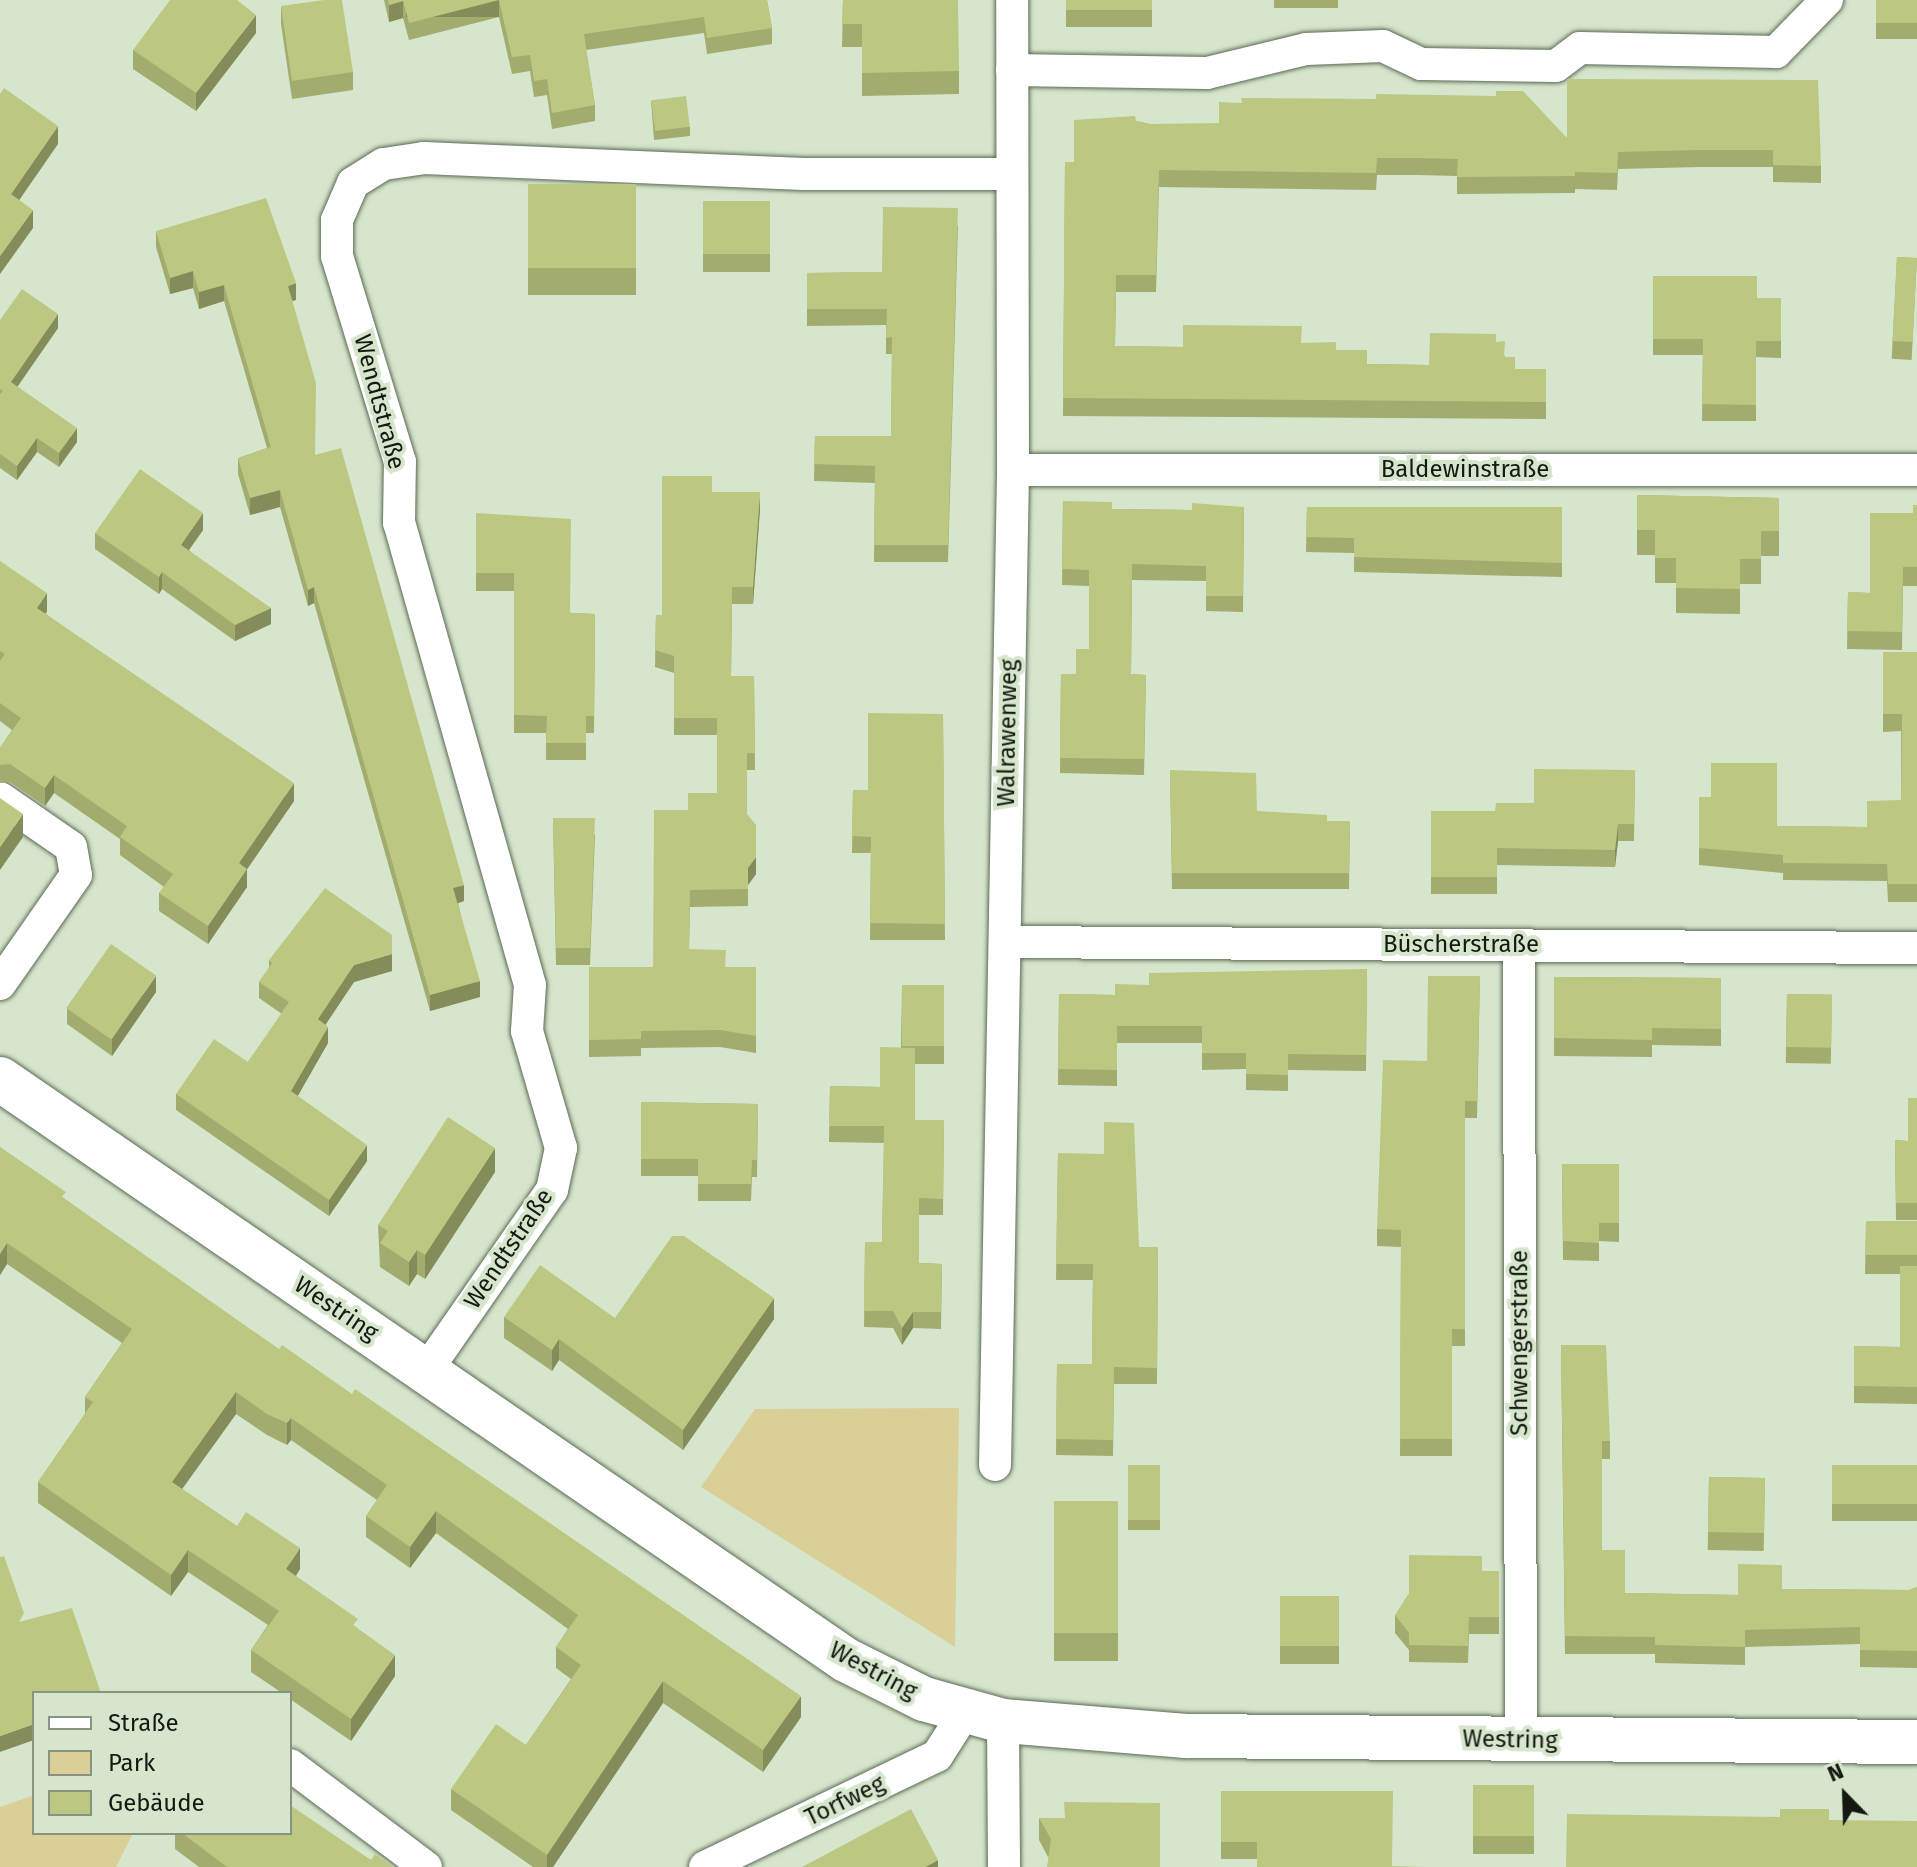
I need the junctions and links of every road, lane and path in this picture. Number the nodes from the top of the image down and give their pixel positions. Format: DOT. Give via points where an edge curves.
graph roads {
  1 [pos="1012,0"];
  2 [pos="1827,0"];
  3 [pos="1012,70"];
  4 [pos="1011,174"];
  5 [pos="1013,470"];
  6 [pos="1917,470"];
  7 [pos="0,798"];
  8 [pos="1005,942"];
  9 [pos="1519,946"];
  10 [pos="1917,948"];
  11 [pos="0,984"];
  12 [pos="0,1079"];
  13 [pos="426,1371"];
  14 [pos="995,1465"];
  15 [pos="984,1716"];
  16 [pos="1521,1740"];
  17 [pos="1917,1742"];
  18 [pos="292,1766"];
  19 [pos="426,1867"];
  20 [pos="705,1867"];
  21 [pos="1004,1867"];
  1 -- 3 [label="street, Walrawenweg"];
  2 -- 3 [label="street" via="1776,52 1580,48 1556,66 1526,66 1421,64 1383,46 1306,49 1207,73"];
  3 -- 4 [label="street, Walrawenweg"];
  4 -- 5 [label="street, Walrawenweg"];
  4 -- 13 [label="street, Wendtstraße" via="804,174 424,158 384,164 353,183 337,220 337,256 400,462 399,523 530,985 527,1031 561,1148 552,1190"];
  5 -- 6 [label="street, Baldewinstraße"];
  5 -- 8 [label="street, Walrawenweg"];
  7 -- 11 [label="street" via="71,847 76,875"];
  8 -- 9 [label="street, Büscherstraße"];
  8 -- 14 [label="street, Walrawenweg"];
  9 -- 10 [label="street, Büscherstraße"];
  9 -- 16 [label="street, Schwengerstraße"];
  12 -- 13 [label="main road, Westring"];
  13 -- 15 [label="main road, Westring" via="846,1660"];
  15 -- 16 [label="main road, Westring" via="1185,1736"];
  15 -- 20 [label="street, Torfweg" via="937,1756"];
  15 -- 21 [label="street"];
  16 -- 17 [label="main road, Westring"];
  18 -- 19 [label="street"];
}
